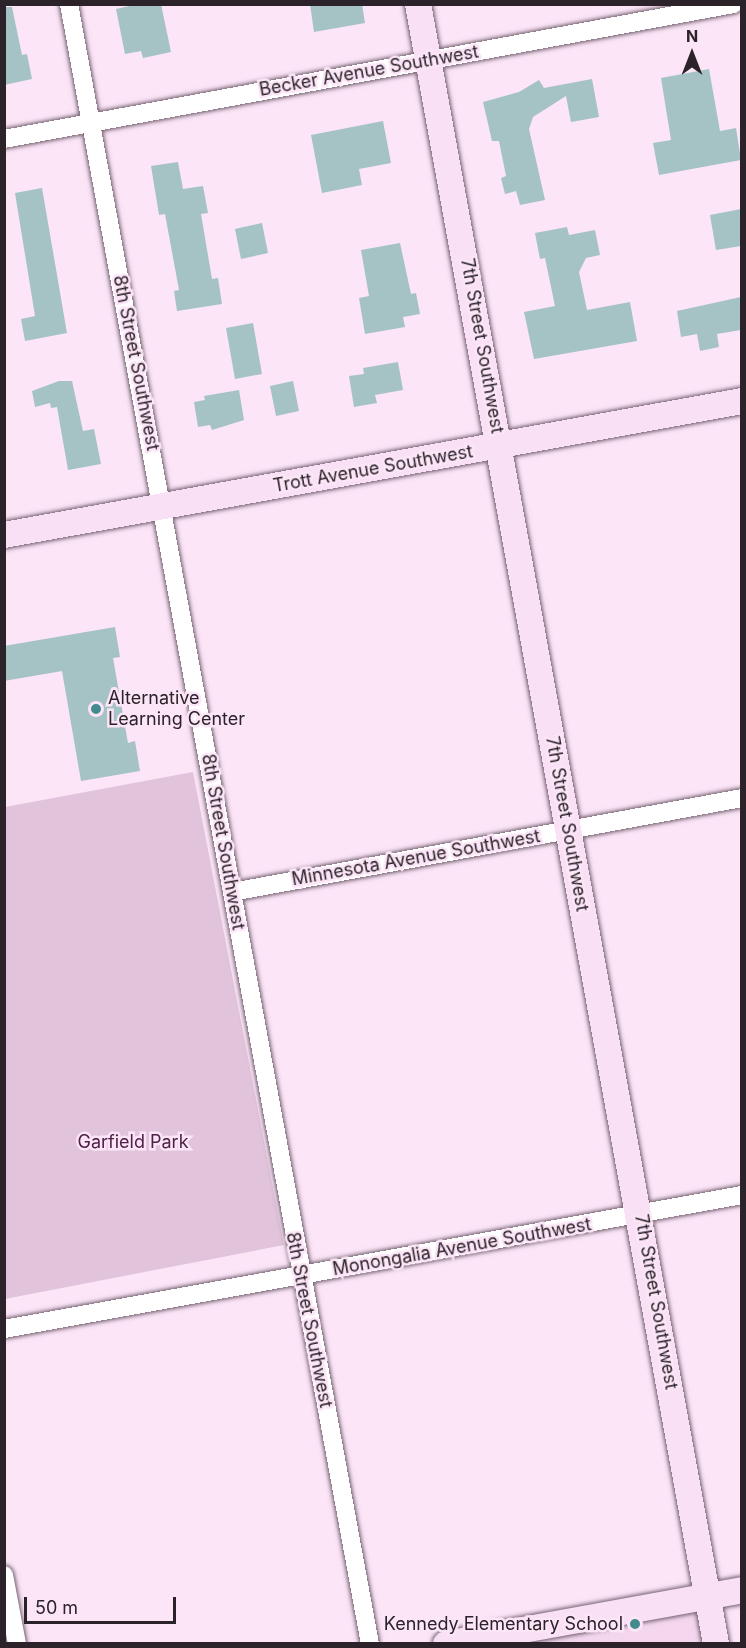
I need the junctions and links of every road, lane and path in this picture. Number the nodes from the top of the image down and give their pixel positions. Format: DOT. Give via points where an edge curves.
graph roads {
  1 [pos="69,4"];
  2 [pos="418,4"];
  3 [pos="734,4"];
  4 [pos="428,60"];
  5 [pos="90,123"];
  6 [pos="4,139"];
  7 [pos="741,401"];
  8 [pos="500,447"];
  9 [pos="163,506"];
  10 [pos="4,535"];
  11 [pos="741,798"];
  12 [pos="568,831"];
  13 [pos="232,891"];
  14 [pos="741,1195"];
  15 [pos="640,1214"];
  16 [pos="301,1276"];
  17 [pos="4,1329"];
  18 [pos="4,1575"];
  19 [pos="741,1590"];
  20 [pos="708,1596"];
  21 [pos="17,1644"];
  22 [pos="370,1644"];
  23 [pos="446,1644"];
  24 [pos="716,1644"];
  1 -- 5 [label="street, 8th Street Southwest"];
  2 -- 4 [label="main road, 7th Street Southwest"];
  3 -- 4 [label="street, Becker Avenue Southwest"];
  4 -- 5 [label="street, Becker Avenue Southwest"];
  4 -- 8 [label="main road, 7th Street Southwest"];
  5 -- 6 [label="street, Becker Avenue Southwest"];
  5 -- 9 [label="street, 8th Street Southwest"];
  7 -- 8 [label="main road, Trott Avenue Southwest"];
  8 -- 9 [label="main road, Trott Avenue Southwest"];
  8 -- 12 [label="main road, 7th Street Southwest"];
  9 -- 10 [label="main road, Trott Avenue Southwest"];
  9 -- 13 [label="street, 8th Street Southwest"];
  11 -- 12 [label="street, Minnesota Avenue Southwest"];
  12 -- 13 [label="street, Minnesota Avenue Southwest"];
  12 -- 15 [label="main road, 7th Street Southwest"];
  13 -- 16 [label="street, 8th Street Southwest"];
  14 -- 15 [label="street, Monongalia Avenue Southwest"];
  15 -- 16 [label="street, Monongalia Avenue Southwest"];
  15 -- 20 [label="main road, 7th Street Southwest"];
  16 -- 17 [label="street, Monongalia Avenue Southwest"];
  16 -- 22 [label="street, 8th Street Southwest"];
  18 -- 21 [label="street"];
  19 -- 20 [label="main road"];
  20 -- 23 [label="main road"];
  20 -- 24 [label="main road, 7th Street Southwest"];
}
